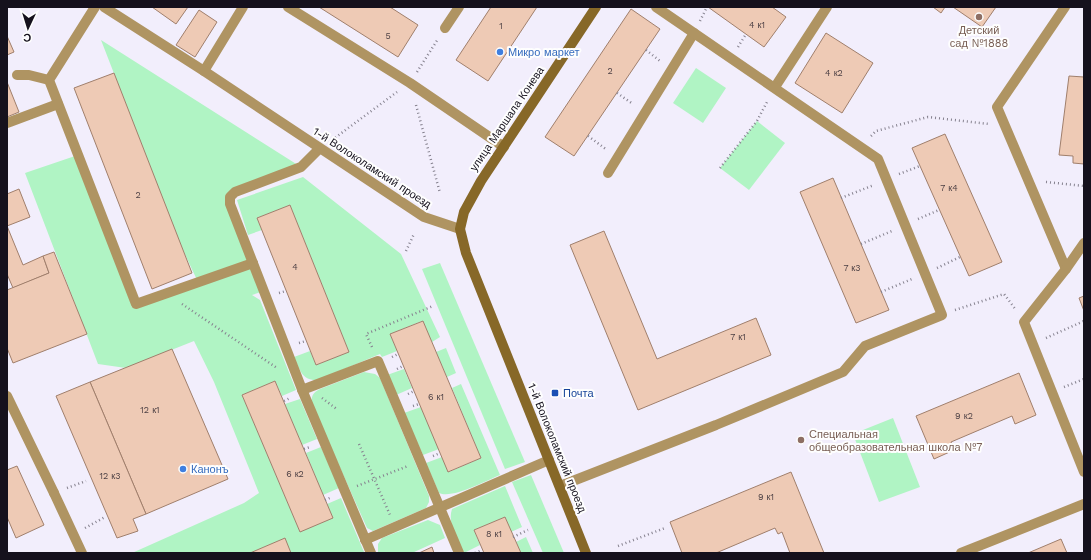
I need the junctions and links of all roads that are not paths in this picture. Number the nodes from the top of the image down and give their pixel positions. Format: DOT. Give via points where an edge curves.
graph roads {
  1 [pos="95,7"];
  2 [pos="104,7"];
  3 [pos="243,7"];
  4 [pos="288,7"];
  5 [pos="459,7"];
  6 [pos="596,7"];
  7 [pos="656,7"];
  8 [pos="827,7"];
  9 [pos="1065,7"];
  10 [pos="445,28"];
  11 [pos="694,33"];
  12 [pos="204,71"];
  13 [pos="17,75"];
  14 [pos="49,80"];
  15 [pos="775,87"];
  16 [pos="58,104"];
  17 [pos="7,123"];
  18 [pos="504,147"];
  19 [pos="320,149"];
  20 [pos="608,173"];
  21 [pos="460,229"];
  22 [pos="1084,243"];
  23 [pos="253,263"];
  24 [pos="1066,269"];
  25 [pos="301,387"];
  26 [pos="7,396"];
  27 [pos="549,460"];
  28 [pos="1084,472"];
  29 [pos="560,486"];
  30 [pos="1084,504"];
  31 [pos="439,506"];
  32 [pos="365,540"];
  33 [pos="79,552"];
  34 [pos="371,553"];
  35 [pos="459,553"];
  36 [pos="586,553"];
  37 [pos="961,553"];
  1 -- 14 [label="street"];
  2 -- 12 [label="street, 1-й Волоколамский проезд"];
  3 -- 12 [label="street"];
  4 -- 18 [label="street" via="410,83"];
  5 -- 10 [label="street"];
  6 -- 18 [label="street, улица Маршала Конева"];
  7 -- 11 [label="street"];
  8 -- 15 [label="street"];
  9 -- 24 [label="street" via="998,107"];
  11 -- 15 [label="street"];
  11 -- 20 [label="street"];
  12 -- 19 [label="street, 1-й Волоколамский проезд"];
  13 -- 14 [label="street"];
  14 -- 16 [label="street"];
  15 -- 29 [label="street" via="878,158 942,315 865,346 842,372"];
  16 -- 17 [label="street"];
  16 -- 23 [label="street" via="136,304"];
  18 -- 21 [label="street, улица Маршала Конева" via="464,212"];
  19 -- 21 [label="street, 1-й Волоколамский проезд" via="424,218"];
  19 -- 23 [label="street" via="301,167 235,192 230,197 230,204"];
  21 -- 27 [label="street, 1-й Волоколамский проезд" via="466,253"];
  22 -- 24 [label="street"];
  23 -- 25 [label="street"];
  24 -- 28 [label="street" via="1024,322"];
  25 -- 31 [label="street" via="378,361"];
  25 -- 32 [label="street"];
  26 -- 33 [label="street" via="73,534"];
  27 -- 29 [label="street, 1-й Волоколамский проезд"];
  27 -- 31 [label="street"];
  29 -- 36 [label="street, 1-й Волоколамский проезд"];
  30 -- 37 [label="street"];
  31 -- 32 [label="street"];
  31 -- 35 [label="street"];
  32 -- 34 [label="street"];
}
